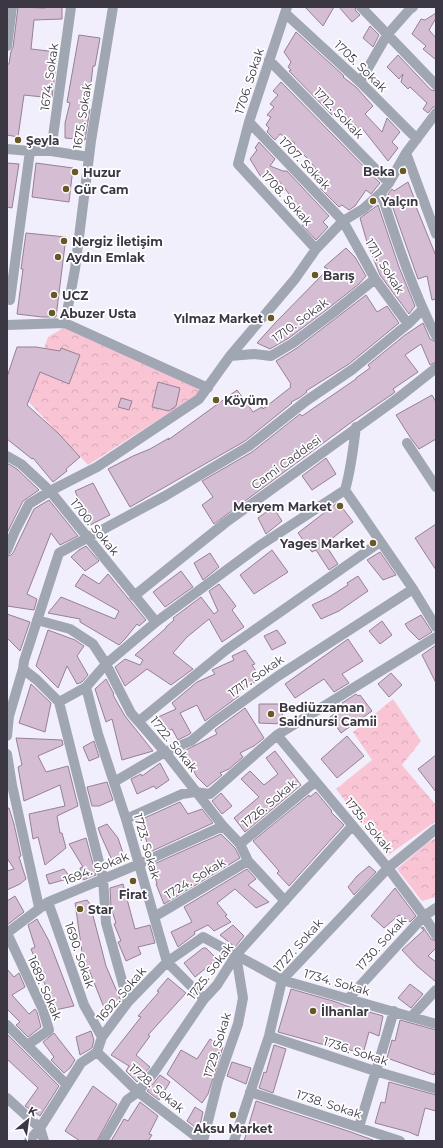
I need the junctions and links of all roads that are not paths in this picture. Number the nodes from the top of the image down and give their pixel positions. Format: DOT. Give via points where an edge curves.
graph roads {
  1 [pos="12,7"];
  2 [pos="71,7"];
  3 [pos="113,7"];
  4 [pos="361,7"];
  5 [pos="411,8"];
  6 [pos="286,10"];
  7 [pos="387,35"];
  8 [pos="7,46"];
  9 [pos="269,60"];
  10 [pos="360,82"];
  11 [pos="436,85"];
  12 [pos="436,113"];
  13 [pos="249,122"];
  14 [pos="417,139"];
  15 [pos="7,148"];
  16 [pos="30,151"];
  17 [pos="51,151"];
  18 [pos="406,153"];
  19 [pos="89,157"];
  20 [pos="238,164"];
  21 [pos="390,183"];
  22 [pos="381,193"];
  23 [pos="343,221"];
  24 [pos="436,234"];
  25 [pos="316,249"];
  26 [pos="375,278"];
  27 [pos="10,300"];
  28 [pos="423,309"];
  29 [pos="65,323"];
  30 [pos="408,324"];
  31 [pos="7,325"];
  32 [pos="436,336"];
  33 [pos="230,356"];
  34 [pos="436,368"];
  35 [pos="208,388"];
  36 [pos="356,428"];
  37 [pos="407,443"];
  38 [pos="7,456"];
  39 [pos="436,487"];
  40 [pos="345,490"];
  41 [pos="50,491"];
  42 [pos="87,537"];
  43 [pos="380,542"];
  44 [pos="7,550"];
  45 [pos="413,589"];
  46 [pos="134,596"];
  47 [pos="37,620"];
  48 [pos="156,622"];
  49 [pos="436,626"];
  50 [pos="436,637"];
  51 [pos="106,664"];
  52 [pos="23,669"];
  53 [pos="86,688"];
  54 [pos="59,702"];
  55 [pos="8,715"];
  56 [pos="139,721"];
  57 [pos="277,735"];
  58 [pos="7,736"];
  59 [pos="166,752"];
  60 [pos="7,754"];
  61 [pos="114,782"];
  62 [pos="315,782"];
  63 [pos="195,792"];
  64 [pos="126,819"];
  65 [pos="223,826"];
  66 [pos="352,826"];
  67 [pos="436,829"];
  68 [pos="240,844"];
  69 [pos="248,861"];
  70 [pos="139,864"];
  71 [pos="388,868"];
  72 [pos="103,878"];
  73 [pos="285,901"];
  74 [pos="44,905"];
  75 [pos="436,908"];
  76 [pos="424,916"];
  77 [pos="154,917"];
  78 [pos="7,933"];
  79 [pos="436,935"];
  80 [pos="236,955"];
  81 [pos="167,962"];
  82 [pos="282,980"];
  83 [pos="436,990"];
  84 [pos="204,999"];
  85 [pos="348,999"];
  86 [pos="128,1002"];
  87 [pos="394,1011"];
  88 [pos="411,1017"];
  89 [pos="436,1024"];
  90 [pos="7,1025"];
  91 [pos="102,1036"];
  92 [pos="269,1036"];
  93 [pos="27,1045"];
  94 [pos="97,1052"];
  95 [pos="375,1071"];
  96 [pos="67,1085"];
  97 [pos="436,1089"];
  98 [pos="138,1092"];
  99 [pos="250,1092"];
  100 [pos="7,1098"];
  101 [pos="360,1127"];
  102 [pos="40,1128"];
  103 [pos="29,1141"];
  104 [pos="44,1141"];
  105 [pos="103,1141"];
  106 [pos="203,1141"];
  107 [pos="234,1141"];
  108 [pos="400,1141"];
  1 -- 8 [label="street"];
  2 -- 17 [label="street, 1674. Sokak"];
  3 -- 19 [label="street, 1675. Sokak"];
  4 -- 7 [label="street"];
  5 -- 7 [label="street"];
  6 -- 9 [label="street, 1706. Sokak"];
  6 -- 10 [label="street, 1705. Sokak"];
  7 -- 10 [label="street"];
  7 -- 11 [label="street"];
  9 -- 13 [label="street, 1706. Sokak"];
  9 -- 21 [label="street, 1712. Sokak"];
  10 -- 14 [label="street, 1705. Sokak"];
  12 -- 14 [label="street"];
  13 -- 20 [label="street, 1706. Sokak"];
  13 -- 23 [label="street, 1707. Sokak"];
  14 -- 18 [label="street"];
  15 -- 16 [label="street"];
  16 -- 17 [label="street"];
  16 -- 27 [label="street"];
  17 -- 19 [label="street"];
  18 -- 21 [label="street"];
  18 -- 24 [label="street"];
  19 -- 29 [label="street, 1675. Sokak" via="75,269"];
  20 -- 25 [label="street, 1708. Sokak"];
  21 -- 22 [label="street"];
  22 -- 23 [label="street"];
  22 -- 28 [label="street" via="403,260"];
  23 -- 25 [label="street"];
  23 -- 26 [label="street, 1711. Sokak"];
  25 -- 33 [label="street" via="295,279"];
  26 -- 30 [label="street, 1711. Sokak"];
  26 -- 33 [label="street, 1710. Sokak" via="293,343 270,356"];
  28 -- 30 [label="street"];
  28 -- 32 [label="street"];
  29 -- 31 [label="street"];
  29 -- 35 [label="street"];
  30 -- 42 [label="street" via="353,369 306,401 249,446 165,496"];
  33 -- 35 [label="street"];
  34 -- 36 [label="street, Cami Caddesi"];
  35 -- 41 [label="street" via="199,399 97,467"];
  36 -- 40 [label="street" via="351,471"];
  36 -- 46 [label="street, Cami Caddesi" via="225,523"];
  37 -- 39 [label="street"];
  38 -- 41 [label="street, 1700. Sokak" via="21,464"];
  40 -- 43 [label="street"];
  40 -- 48 [label="street" via="259,546"];
  41 -- 42 [label="street, 1700. Sokak"];
  41 -- 44 [label="street" via="29,504"];
  42 -- 46 [label="street, 1700. Sokak"];
  42 -- 47 [label="street" via="59,553"];
  43 -- 45 [label="street"];
  43 -- 56 [label="street" via="226,650"];
  45 -- 49 [label="street"];
  45 -- 59 [label="street, 1717. Sokak" via="278,676 191,741"];
  46 -- 48 [label="street, 1700. Sokak"];
  47 -- 51 [label="street, 1722. Sokak" via="70,630 87,640 93,644"];
  47 -- 52 [label="street"];
  48 -- 51 [label="street"];
  50 -- 57 [label="street"];
  51 -- 53 [label="street"];
  51 -- 56 [label="street, 1722. Sokak" via="131,713"];
  52 -- 54 [label="street"];
  52 -- 55 [label="street"];
  53 -- 54 [label="street"];
  53 -- 61 [label="street, 1723. Sokak"];
  54 -- 72 [label="street"];
  55 -- 58 [label="street"];
  56 -- 59 [label="street, 1722. Sokak"];
  57 -- 62 [label="street, 1735. Sokak"];
  57 -- 63 [label="street" via="210,794"];
  59 -- 61 [label="street, 1717. Sokak"];
  59 -- 63 [label="street, 1722. Sokak"];
  60 -- 74 [label="street, 1690. Sokak" via="12,785"];
  61 -- 64 [label="street, 1723. Sokak"];
  62 -- 66 [label="street, 1735. Sokak"];
  62 -- 68 [label="street, 1726. Sokak"];
  63 -- 64 [label="street" via="182,794"];
  63 -- 65 [label="street, 1722. Sokak"];
  64 -- 70 [label="street, 1723. Sokak"];
  65 -- 68 [label="street, 1722. Sokak"];
  65 -- 70 [label="street, 1694. Sokak"];
  66 -- 71 [label="street, 1735. Sokak"];
  66 -- 73 [label="street, 1725. Sokak"];
  67 -- 71 [label="street, 1727. Sokak"];
  68 -- 69 [label="street, 1722. Sokak"];
  69 -- 73 [label="street, 1722. Sokak"];
  69 -- 77 [label="street, 1724. Sokak"];
  70 -- 72 [label="street, 1694. Sokak"];
  70 -- 77 [label="street, 1723. Sokak"];
  71 -- 76 [label="street, 1735. Sokak"];
  71 -- 82 [label="street, 1727. Sokak"];
  72 -- 74 [label="street, 1694. Sokak"];
  72 -- 86 [label="street" via="106,923"];
  73 -- 80 [label="street, 1725. Sokak"];
  74 -- 78 [label="street, 1694. Sokak"];
  74 -- 91 [label="street, 1690. Sokak" via="84,1005"];
  75 -- 76 [label="street, 1730. Sokak"];
  76 -- 79 [label="street, 1735. Sokak"];
  76 -- 85 [label="street, 1730. Sokak"];
  77 -- 81 [label="street, 1723. Sokak"];
  78 -- 93 [label="street, 1689. Sokak" via="43,1010 49,1030"];
  80 -- 81 [label="street, 1692. Sokak" via="203,937"];
  80 -- 82 [label="street, 1734. Sokak"];
  80 -- 84 [label="street, 1725. Sokak" via="217,985"];
  80 -- 106 [label="street, 1729. Sokak" via="243,998 238,1024 218,1081"];
  81 -- 84 [label="street, 1723. Sokak"];
  81 -- 86 [label="street, 1692. Sokak"];
  82 -- 85 [label="street, 1734. Sokak"];
  82 -- 92 [label="street, 1727. Sokak"];
  83 -- 88 [label="street"];
  84 -- 98 [label="street, 1725. Sokak"];
  85 -- 87 [label="street, 1734. Sokak"];
  86 -- 91 [label="street, 1692. Sokak"];
  87 -- 88 [label="street, 1734. Sokak"];
  87 -- 95 [label="street"];
  88 -- 89 [label="street, 1734. Sokak"];
  90 -- 93 [label="street"];
  91 -- 94 [label="street, 1692. Sokak"];
  92 -- 95 [label="street, 1736. Sokak"];
  92 -- 99 [label="street, 1727. Sokak"];
  93 -- 96 [label="street"];
  94 -- 96 [label="street" via="82,1063"];
  94 -- 98 [label="street, 1728. Sokak"];
  95 -- 97 [label="street, 1736. Sokak"];
  95 -- 101 [label="street"];
  96 -- 102 [label="street"];
  98 -- 105 [label="street, 1725. Sokak" via="128,1100"];
  98 -- 106 [label="street, 1728. Sokak"];
  99 -- 101 [label="street, 1738. Sokak"];
  99 -- 107 [label="street, 1727. Sokak"];
  100 -- 102 [label="street"];
  101 -- 108 [label="street, 1738. Sokak"];
  102 -- 103 [label="street"];
  102 -- 104 [label="street"];
}
